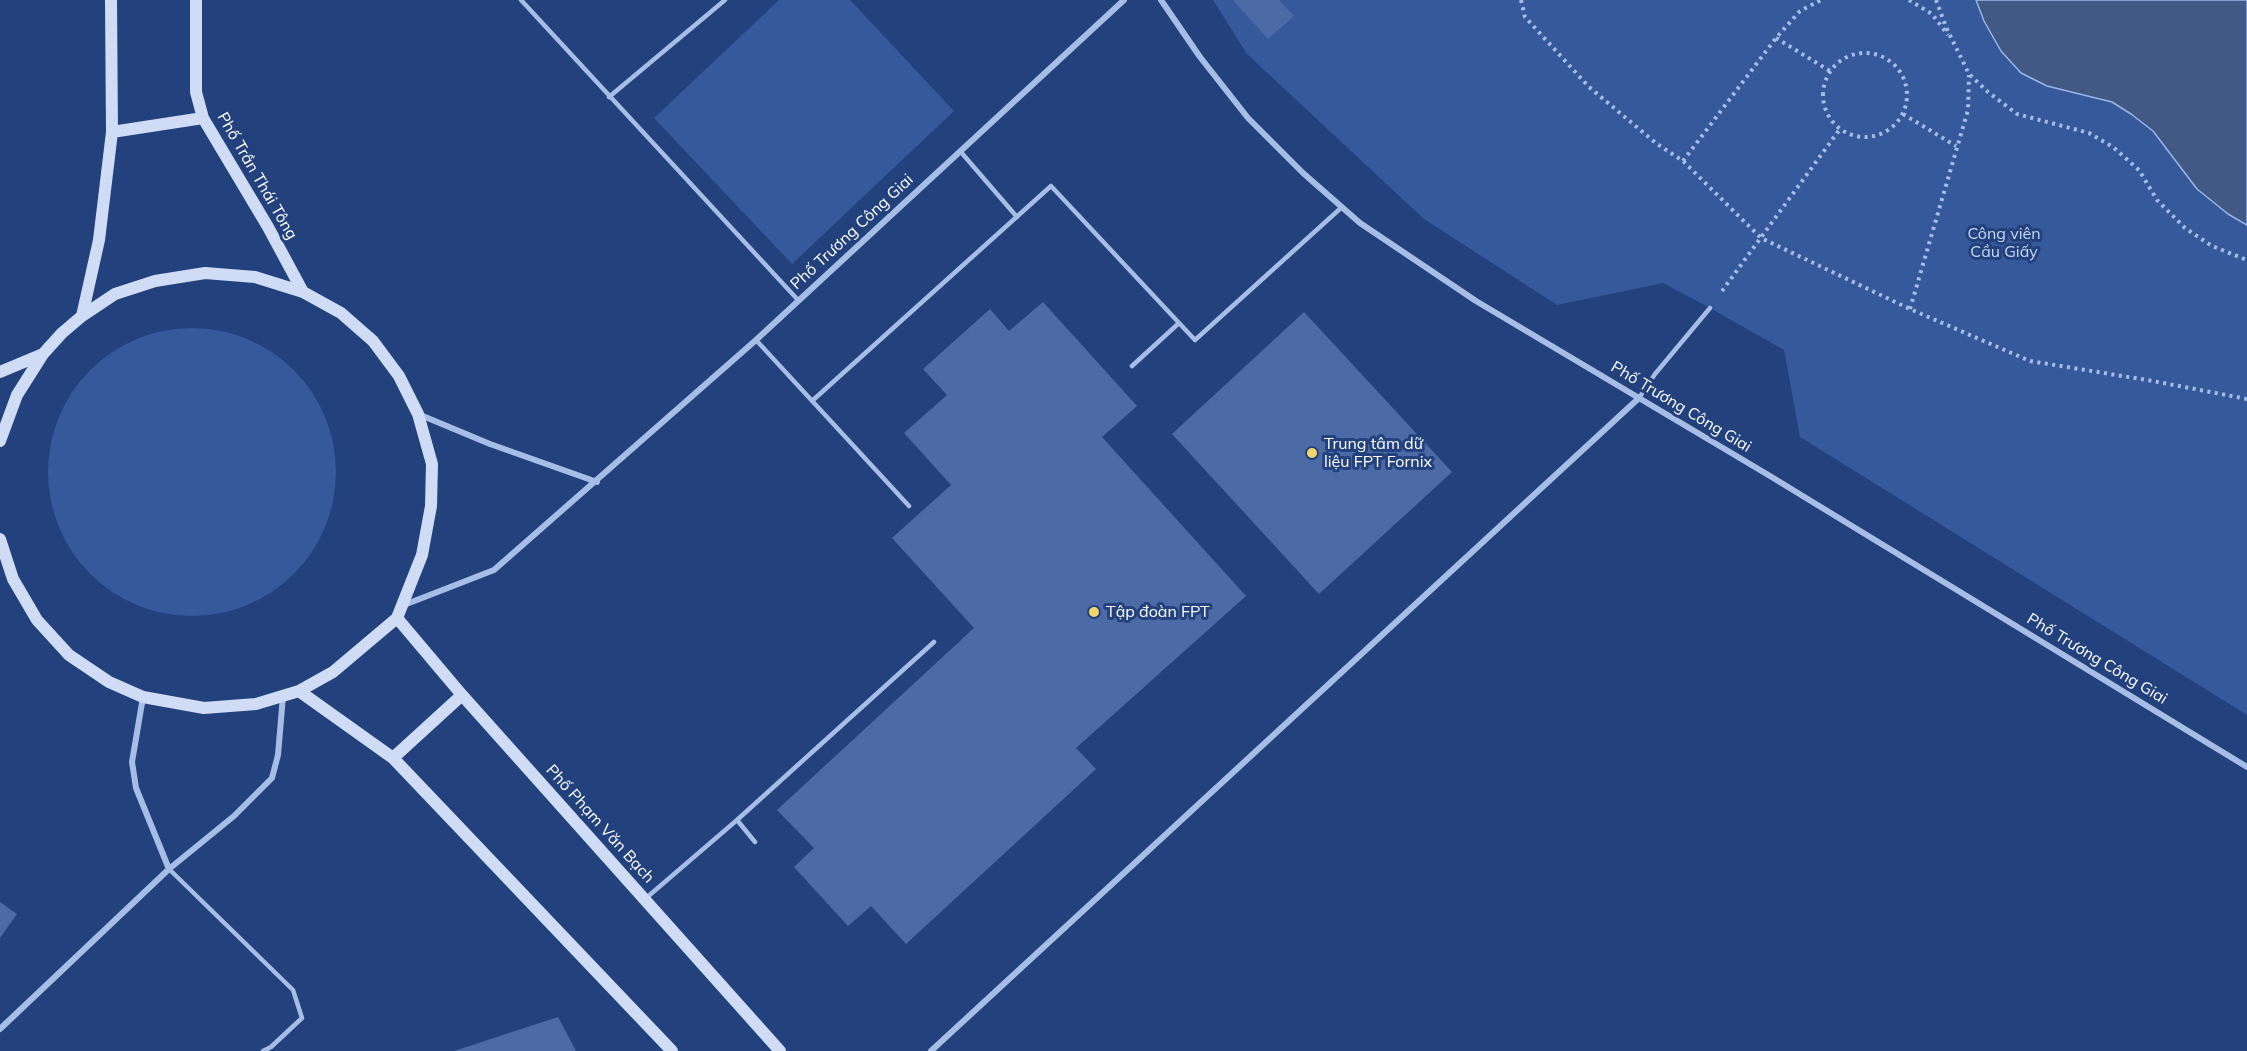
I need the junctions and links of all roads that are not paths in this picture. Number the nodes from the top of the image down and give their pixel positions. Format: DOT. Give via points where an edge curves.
graph roads {
  1 [pos="111,0"];
  2 [pos="196,0"];
  3 [pos="521,0"];
  4 [pos="725,0"];
  5 [pos="1124,0"];
  6 [pos="1161,0"];
  7 [pos="609,97"];
  8 [pos="203,118"];
  9 [pos="112,132"];
  10 [pos="960,151"];
  11 [pos="1342,207"];
  12 [pos="1017,217"];
  13 [pos="303,292"];
  14 [pos="798,300"];
  15 [pos="1710,308"];
  16 [pos="82,316"];
  17 [pos="1179,324"];
  18 [pos="756,340"];
  19 [pos="43,354"];
  20 [pos="1132,366"];
  21 [pos="0,372"];
  22 [pos="1639,398"];
  23 [pos="812,401"];
  24 [pos="418,414"];
  25 [pos="0,441"];
  26 [pos="597,482"];
  27 [pos="909,506"];
  28 [pos="0,539"];
  29 [pos="0,569"];
  30 [pos="13,579"];
  31 [pos="403,605"];
  32 [pos="397,618"];
  33 [pos="934,642"];
  34 [pos="299,691"];
  35 [pos="283,695"];
  36 [pos="462,695"];
  37 [pos="144,698"];
  38 [pos="393,758"];
  39 [pos="2247,767"];
  40 [pos="737,820"];
  41 [pos="755,843"];
  42 [pos="169,869"];
  43 [pos="645,899"];
  44 [pos="0,1029"];
  45 [pos="263,1051"];
  46 [pos="672,1051"];
  47 [pos="780,1051"];
  48 [pos="931,1051"];
  1 -- 9 [label="main road"];
  2 -- 8 [label="main road, Phố Trần Thái Tông" via="196,92"];
  3 -- 7 [label="lane"];
  4 -- 7 [label="lane"];
  5 -- 10 [label="street, Phố Trương Công Giai"];
  6 -- 11 [label="street, Phố Trương Công Giai" via="1248,118"];
  7 -- 14 [label="lane"];
  8 -- 9 [label="main road"];
  8 -- 13 [label="main road, Phố Trần Thái Tông"];
  9 -- 16 [label="main road" via="99,240"];
  10 -- 12 [label="lane"];
  10 -- 14 [label="street, Phố Trương Công Giai"];
  11 -- 17 [label="lane" via="1195,340"];
  11 -- 22 [label="street, Phố Trương Công Giai" via="1476,301"];
  12 -- 17 [label="lane" via="1051,186"];
  12 -- 23 [label="lane"];
  13 -- 16 [label="main road" via="255,277 205,273 155,281 115,294"];
  13 -- 24 [label="main road" via="340,313 373,341 399,375"];
  14 -- 18 [label="street, Phố Trương Công Giai"];
  15 -- 22 [label="lane"];
  16 -- 19 [label="main road"];
  17 -- 20 [label="lane"];
  18 -- 23 [label="lane"];
  18 -- 26 [label="street, Phố Trương Công Giai"];
  19 -- 21 [label="main road"];
  19 -- 25 [label="main road" via="17,395"];
  22 -- 39 [label="street, Phố Trương Công Giai"];
  22 -- 48 [label="street"];
  23 -- 27 [label="lane"];
  24 -- 26 [label="street"];
  24 -- 31 [label="main road" via="432,464 431,506 422,555"];
  26 -- 31 [label="street, Phố Trương Công Giai" via="494,570"];
  28 -- 30 [label="main road"];
  29 -- 30 [label="main road"];
  30 -- 37 [label="main road" via="37,620 69,655 109,682"];
  31 -- 32 [label="main road"];
  32 -- 34 [label="main road" via="333,672"];
  32 -- 36 [label="main road, Phố Phạm Văn Bạch"];
  33 -- 40 [label="lane"];
  34 -- 35 [label="main road"];
  34 -- 38 [label="main road"];
  35 -- 37 [label="main road" via="256,704 204,708"];
  35 -- 42 [label="street" via="278,756 272,778 234,816"];
  36 -- 38 [label="main road"];
  36 -- 43 [label="main road, Phố Phạm Văn Bạch"];
  37 -- 42 [label="street" via="132,762 136,788"];
  38 -- 46 [label="main road"];
  40 -- 41 [label="lane"];
  40 -- 43 [label="lane"];
  42 -- 44 [label="street"];
  42 -- 45 [label="lane" via="293,990 302,1018"];
  43 -- 47 [label="main road, Phố Phạm Văn Bạch"];
}
